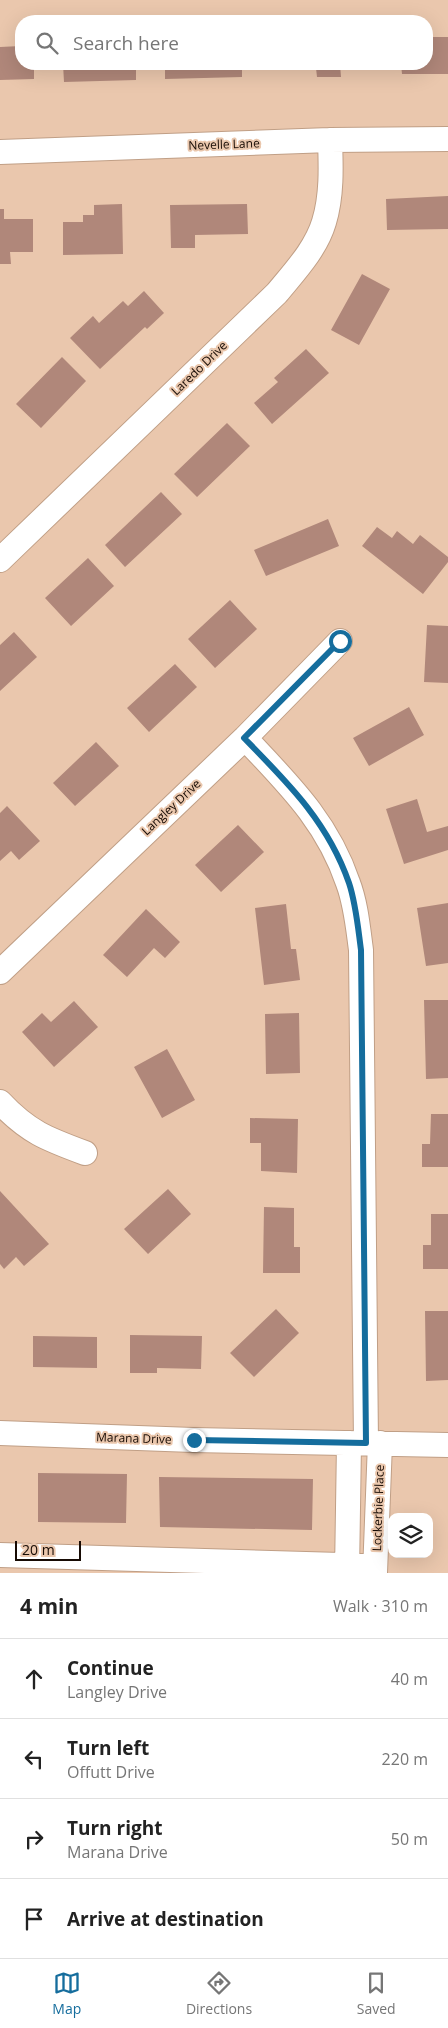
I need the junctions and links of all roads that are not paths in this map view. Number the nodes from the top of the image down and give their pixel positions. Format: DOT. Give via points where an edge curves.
graph roads {
  1 [pos="448,139"];
  2 [pos="330,140"];
  3 [pos="0,152"];
  4 [pos="0,560"];
  5 [pos="340,641"];
  6 [pos="244,738"];
  7 [pos="0,972"];
  8 [pos="0,1102"];
  9 [pos="85,1153"];
  10 [pos="0,1432"];
  11 [pos="365,1443"];
  12 [pos="448,1445"];
  13 [pos="0,1556"];
  14 [pos="347,1569"];
  15 [pos="375,1570"];
  1 -- 2 [label="street, Nevelle Lane"];
  2 -- 3 [label="street, Nevelle Lane"];
  2 -- 4 [label="street, Laredo Drive" via="329,201 324,222 300,265 277,293"];
  5 -- 6 [label="street, Langley Drive"];
  6 -- 7 [label="street, Langley Drive"];
  6 -- 11 [label="street" via="318,820 336,850 356,915 361,950"];
  8 -- 9 [label="street" via="32,1131"];
  10 -- 11 [label="street, Marana Drive"];
  11 -- 12 [label="street, Marana Drive"];
  11 -- 14 [label="street"];
  11 -- 15 [label="street, Lockerbie Place"];
  13 -- 14 [label="street"];
  14 -- 15 [label="street"];
}
